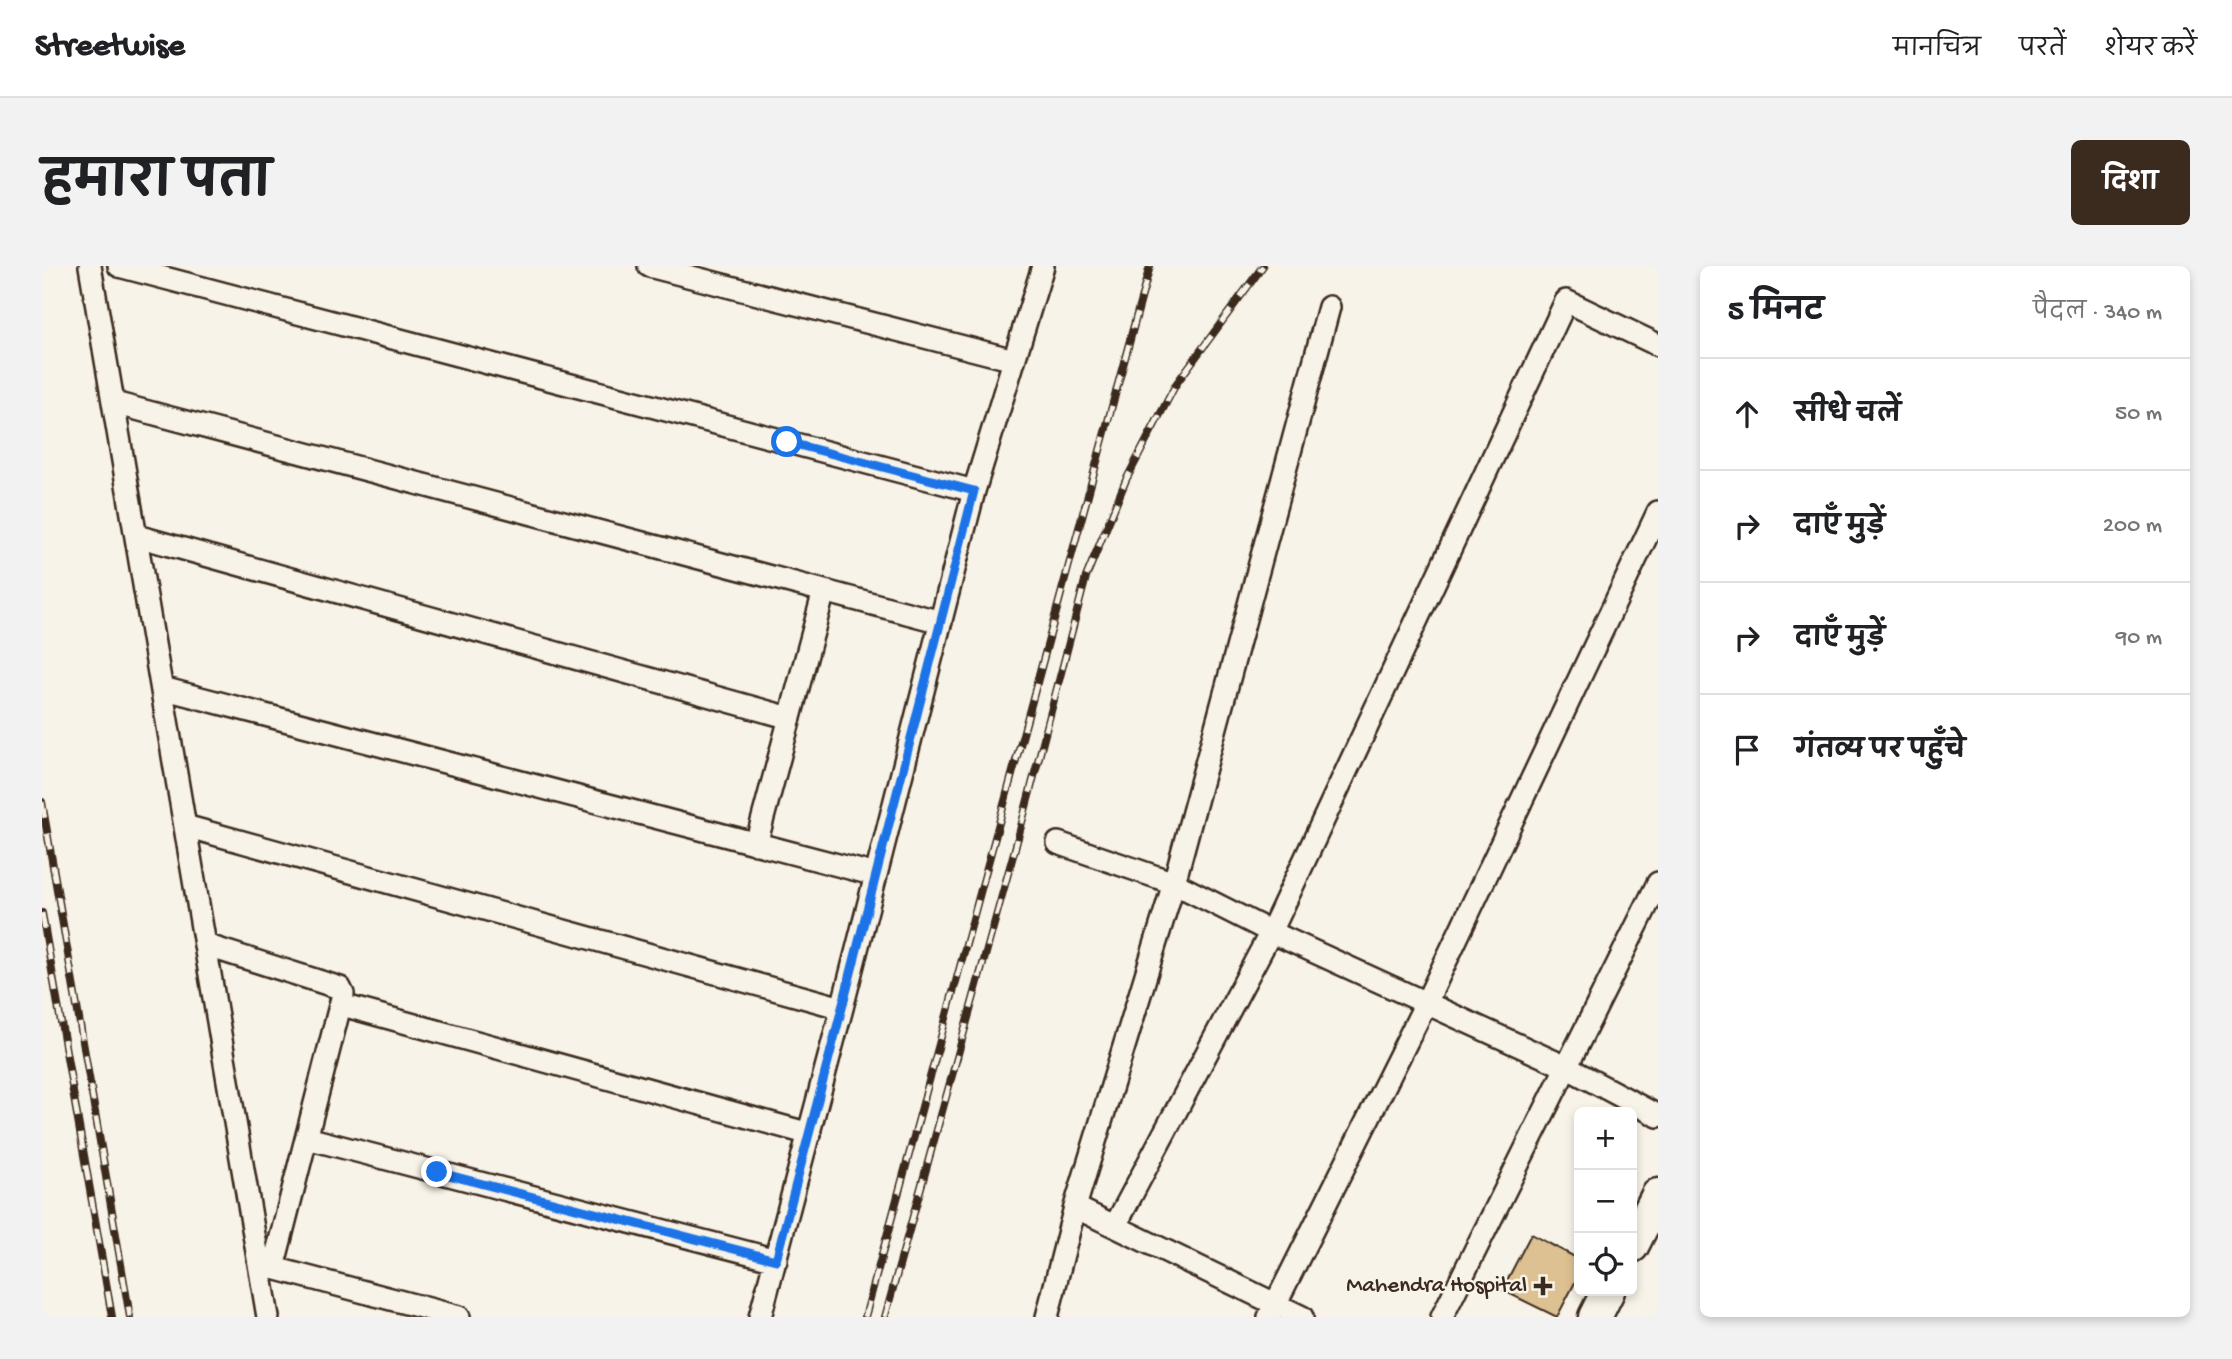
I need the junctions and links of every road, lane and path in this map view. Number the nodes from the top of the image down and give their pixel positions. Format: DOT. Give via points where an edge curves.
graph roads {
  1 [pos="90,266"];
  2 [pos="119,266"];
  3 [pos="649,266"];
  4 [pos="1042,266"];
  5 [pos="1329,307"];
  6 [pos="1658,345"];
  7 [pos="1014,360"];
  8 [pos="114,403"];
  9 [pos="974,491"];
  10 [pos="1658,512"];
  11 [pos="136,536"];
  12 [pos="824,591"];
  13 [pos="940,622"];
  14 [pos="162,688"];
  15 [pos="790,718"];
  16 [pos="185,826"];
  17 [pos="756,844"];
  18 [pos="1058,844"];
  19 [pos="876,875"];
  20 [pos="1174,883"];
  21 [pos="1658,883"];
  22 [pos="1271,932"];
  23 [pos="205,945"];
  24 [pos="1426,1003"];
  25 [pos="342,1005"];
  26 [pos="842,1008"];
  27 [pos="1566,1068"];
  28 [pos="1658,1116"];
  29 [pos="810,1134"];
  30 [pos="307,1138"];
  31 [pos="1658,1195"];
  32 [pos="1075,1207"];
  33 [pos="1115,1226"];
  34 [pos="1637,1236"];
  35 [pos="776,1260"];
  36 [pos="266,1266"];
  37 [pos="1606,1296"];
  38 [pos="1272,1310"];
  39 [pos="268,1317"];
  40 [pos="459,1317"];
  41 [pos="760,1317"];
  42 [pos="1047,1317"];
  43 [pos="1303,1317"];
  44 [pos="1442,1317"];
  45 [pos="1595,1317"];
  1 -- 8 [label="street"];
  2 -- 9 [label="street"];
  3 -- 7 [label="street"];
  4 -- 7 [label="street"];
  5 -- 20 [label="street"];
  6 -- 22 [label="street" via="1566,301"];
  7 -- 9 [label="street"];
  8 -- 11 [label="street"];
  8 -- 12 [label="street"];
  9 -- 13 [label="street"];
  10 -- 24 [label="street"];
  11 -- 14 [label="street"];
  11 -- 15 [label="street"];
  12 -- 13 [label="street"];
  12 -- 15 [label="street"];
  13 -- 19 [label="street"];
  14 -- 16 [label="street"];
  14 -- 17 [label="street"];
  15 -- 17 [label="street"];
  16 -- 23 [label="street"];
  16 -- 26 [label="street"];
  17 -- 19 [label="street"];
  18 -- 20 [label="street"];
  19 -- 26 [label="street"];
  20 -- 22 [label="street"];
  20 -- 32 [label="street"];
  21 -- 27 [label="street"];
  22 -- 24 [label="street"];
  22 -- 33 [label="street"];
  23 -- 25 [label="street" via="340,988"];
  23 -- 36 [label="street"];
  24 -- 27 [label="street"];
  24 -- 38 [label="street"];
  25 -- 29 [label="street"];
  25 -- 30 [label="street"];
  26 -- 29 [label="street"];
  27 -- 28 [label="street"];
  27 -- 44 [label="street"];
  29 -- 35 [label="street"];
  30 -- 35 [label="street"];
  30 -- 36 [label="street"];
  31 -- 34 [label="main road"];
  32 -- 33 [label="street"];
  32 -- 42 [label="street"];
  33 -- 38 [label="street"];
  35 -- 41 [label="street"];
  36 -- 39 [label="street"];
  36 -- 40 [label="street"];
  37 -- 45 [label="main road"];
  38 -- 43 [label="street"];
}
